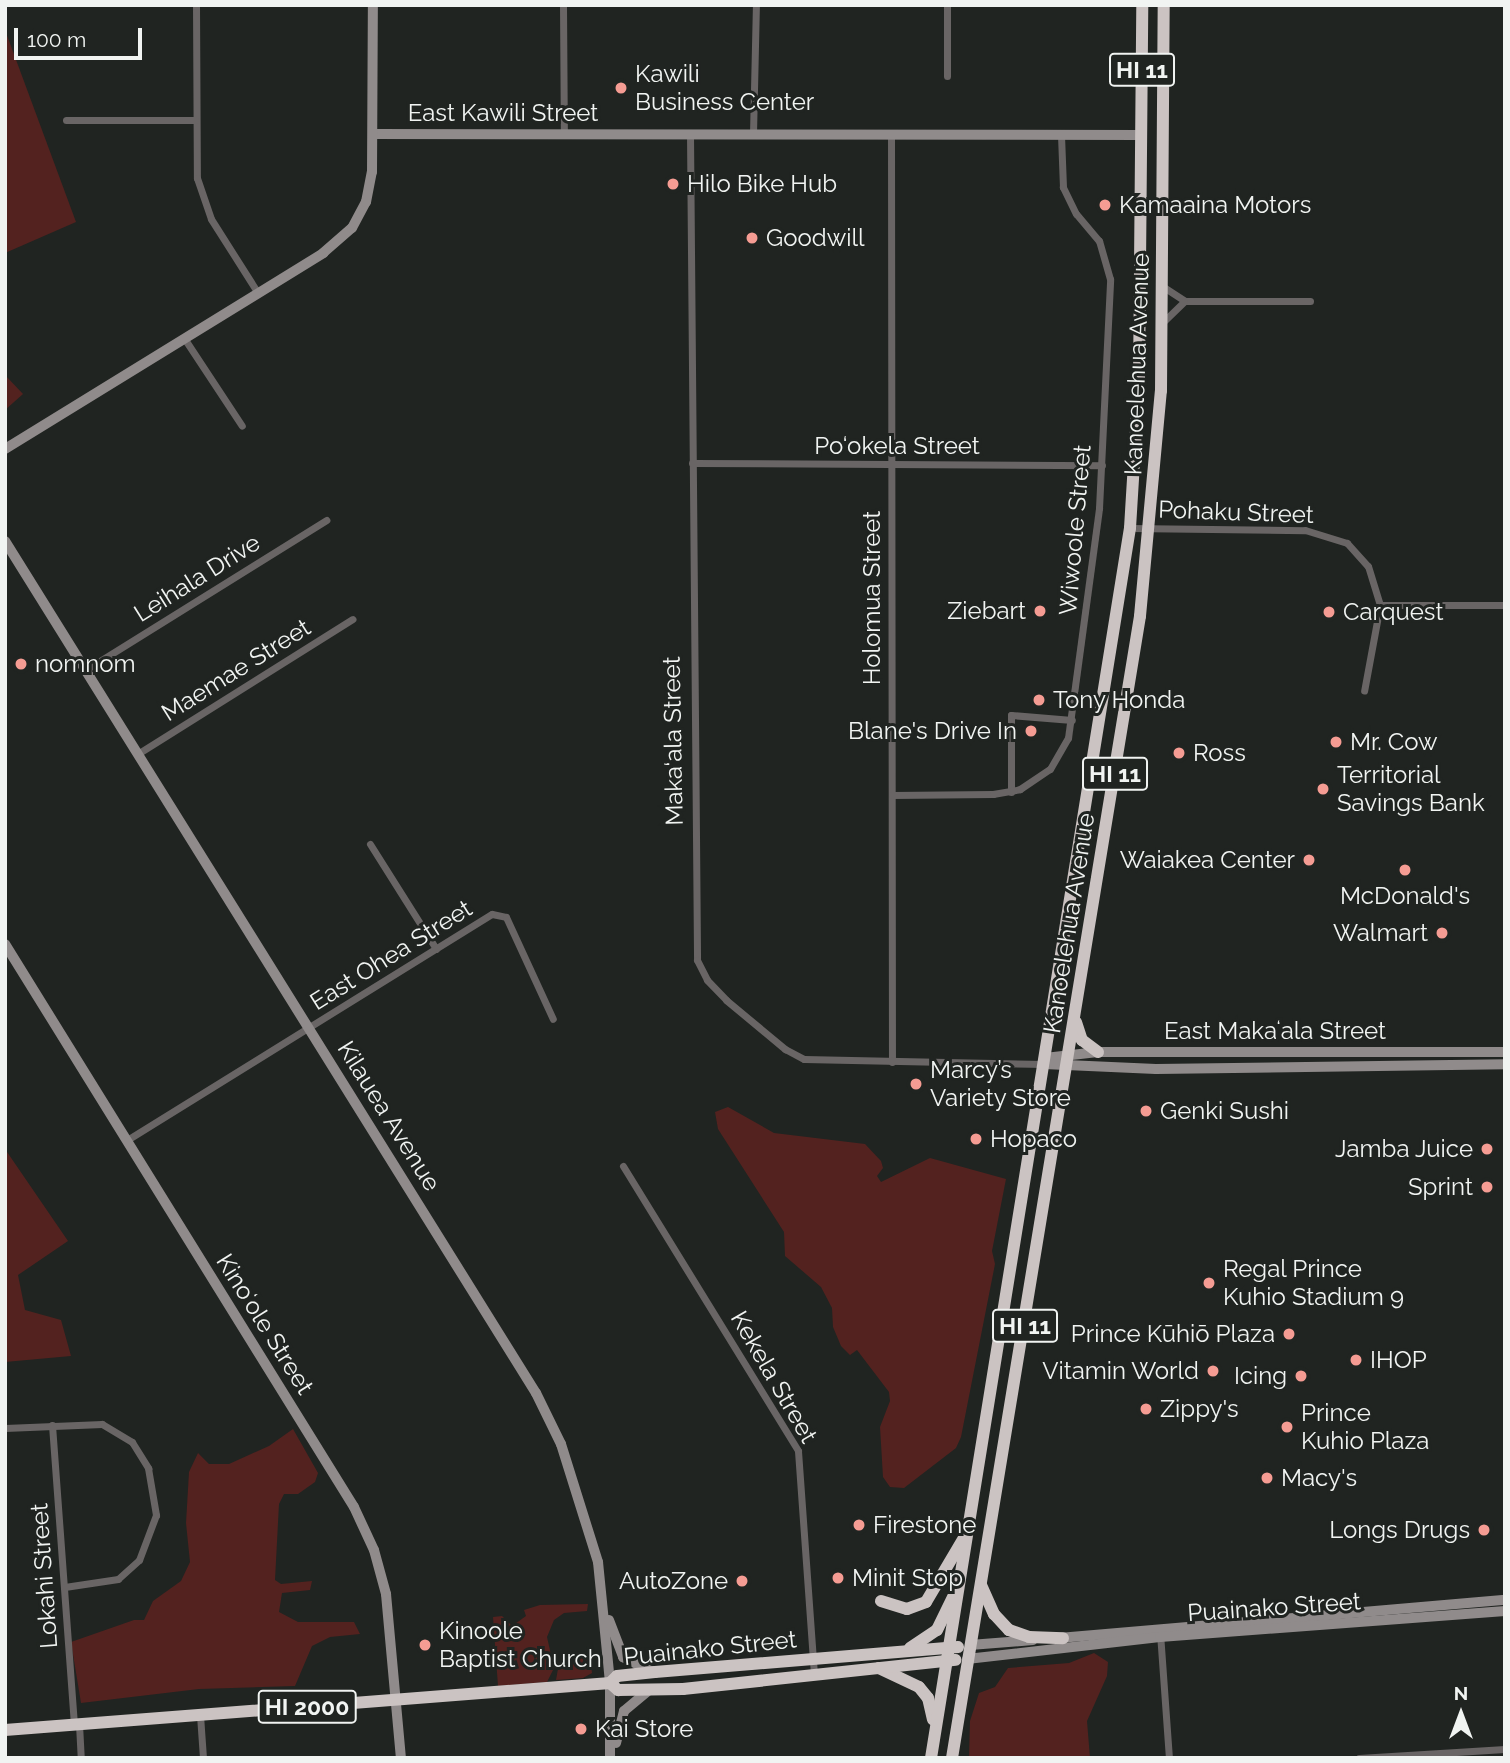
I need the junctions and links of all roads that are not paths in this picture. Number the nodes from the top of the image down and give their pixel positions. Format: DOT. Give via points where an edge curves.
graph roads {
  1 [pos="196,5"];
  2 [pos="373,5"];
  3 [pos="563,5"];
  4 [pos="756,5"];
  5 [pos="947,5"];
  6 [pos="1142,5"];
  7 [pos="1164,5"];
  8 [pos="947,76"];
  9 [pos="1163,112"];
  10 [pos="66,120"];
  11 [pos="195,120"];
  12 [pos="891,133"];
  13 [pos="373,134"];
  14 [pos="564,134"];
  15 [pos="690,134"];
  16 [pos="753,134"];
  17 [pos="1061,135"];
  18 [pos="1142,135"];
  19 [pos="1162,161"];
  20 [pos="1162,286"];
  21 [pos="258,293"];
  22 [pos="1185,301"];
  23 [pos="1310,301"];
  24 [pos="1162,323"];
  25 [pos="184,338"];
  26 [pos="242,426"];
  27 [pos="5,449"];
  28 [pos="692,463"];
  29 [pos="1102,465"];
  30 [pos="891,466"];
  31 [pos="326,520"];
  32 [pos="1130,528"];
  33 [pos="1151,528"];
  34 [pos="5,541"];
  35 [pos="1380,605"];
  36 [pos="1505,605"];
  37 [pos="353,619"];
  38 [pos="87,669"];
  39 [pos="1364,691"];
  40 [pos="1072,720"];
  41 [pos="139,753"];
  42 [pos="1011,792"];
  43 [pos="892,795"];
  44 [pos="370,844"];
  45 [pos="5,944"];
  46 [pos="436,950"];
  47 [pos="1075,1018"];
  48 [pos="553,1019"];
  49 [pos="310,1028"];
  50 [pos="1098,1052"];
  51 [pos="1505,1052"];
  52 [pos="1045,1061"];
  53 [pos="1067,1061"];
  54 [pos="892,1062"];
  55 [pos="1505,1064"];
  56 [pos="127,1140"];
  57 [pos="623,1166"];
  58 [pos="52,1425"];
  59 [pos="5,1428"];
  60 [pos="970,1526"];
  61 [pos="965,1564"];
  62 [pos="980,1582"];
  63 [pos="601,1583"];
  64 [pos="65,1587"];
  65 [pos="1505,1600"];
  66 [pos="881,1601"];
  67 [pos="1505,1611"];
  68 [pos="1160,1633"];
  69 [pos="1063,1638"];
  70 [pos="968,1652"];
  71 [pos="893,1653"];
  72 [pos="949,1654"];
  73 [pos="813,1660"];
  74 [pos="879,1668"];
  75 [pos="655,1672"];
  76 [pos="814,1674"];
  77 [pos="610,1684"];
  78 [pos="655,1689"];
  79 [pos="397,1700"];
  80 [pos="200,1715"];
  81 [pos="76,1725"];
  82 [pos="5,1730"];
  83 [pos="935,1731"];
  84 [pos="1505,1749"];
  85 [pos="81,1758"];
  86 [pos="203,1758"];
  87 [pos="401,1758"];
  88 [pos="612,1758"];
  89 [pos="931,1758"];
  90 [pos="952,1758"];
  91 [pos="1170,1758"];
  92 [pos="1359,1758"];
  1 -- 11 [label="street"];
  2 -- 13 [label="street"];
  3 -- 14 [label="street"];
  4 -- 16 [label="street"];
  5 -- 8 [label="street"];
  6 -- 18 [label="highway, Kanoelehua Avenue / HI 11"];
  7 -- 9 [label="highway, Kanoelehua Avenue / HI 11"];
  9 -- 18 [label="highway" via="1158,124"];
  9 -- 19 [label="highway, Kanoelehua Avenue / HI 11"];
  10 -- 11 [label="street"];
  11 -- 21 [label="street" via="197,178 211,219"];
  12 -- 16 [label="street, East Kawili Street"];
  12 -- 17 [label="street, East Kawili Street"];
  12 -- 30 [label="street, Holomua Street"];
  13 -- 14 [label="street, East Kawili Street"];
  13 -- 21 [label="street, East Kawili Street" via="371,178 356,222 323,253"];
  14 -- 15 [label="street, East Kawili Street"];
  15 -- 16 [label="street, East Kawili Street"];
  15 -- 28 [label="street, Maka‘ala Street"];
  17 -- 18 [label="street, East Kawili Street"];
  17 -- 29 [label="street, Wiwoole Street" via="1063,187 1076,214 1099,242 1109,267"];
  18 -- 19 [label="highway" via="1152,140"];
  18 -- 32 [label="highway, Kanoelehua Avenue / HI 11" via="1139,382"];
  19 -- 20 [label="highway, Kanoelehua Avenue / HI 11"];
  20 -- 22 [label="street"];
  20 -- 24 [label="highway, Kanoelehua Avenue / HI 11"];
  21 -- 25 [label="street, East Kawili Street"];
  22 -- 23 [label="street"];
  22 -- 24 [label="street"];
  24 -- 33 [label="highway, Kanoelehua Avenue / HI 11"];
  25 -- 26 [label="street"];
  25 -- 27 [label="street, East Kawili Street"];
  28 -- 30 [label="street, Po‘okela Street"];
  28 -- 54 [label="street, Maka‘ala Street" via="697,960 707,980 726,1000 804,1059"];
  29 -- 30 [label="street, Po‘okela Street"];
  29 -- 40 [label="street, Wiwoole Street"];
  30 -- 43 [label="street, Holomua Street"];
  31 -- 38 [label="street, Leihala Drive"];
  32 -- 33 [label="street, Pohaku Street"];
  32 -- 52 [label="highway, Kanoelehua Avenue / HI 11"];
  33 -- 35 [label="street, Pohaku Street" via="1305,530 1330,535 1347,543 1368,566"];
  33 -- 47 [label="highway, Kanoelehua Avenue / HI 11"];
  34 -- 38 [label="street, Kilauea Avenue"];
  35 -- 36 [label="street"];
  35 -- 39 [label="street, Pohaku Street"];
  37 -- 41 [label="street, Maemae Street"];
  38 -- 41 [label="street, Kilauea Avenue"];
  40 -- 42 [label="street, Wiwoole Street" via="1056,762 1036,781"];
  40 -- 42 [label="street" via="1011,715"];
  41 -- 49 [label="street, Kilauea Avenue"];
  42 -- 43 [label="street, Wiwoole Street"];
  43 -- 54 [label="street, Holomua Street"];
  44 -- 46 [label="street"];
  45 -- 56 [label="street, Kinoʻole Street"];
  46 -- 48 [label="street, East Ohea Street" via="492,914 506,917"];
  46 -- 49 [label="street, East Ohea Street"];
  47 -- 50 [label="highway" via="1082,1040"];
  47 -- 53 [label="highway, Kanoelehua Avenue / HI 11"];
  49 -- 56 [label="street, East Ohea Street"];
  49 -- 63 [label="street, Kilauea Avenue" via="536,1393 573,1471"];
  50 -- 51 [label="street, East Makaʻala Street"];
  50 -- 53 [label="street, East Makaʻala Street"];
  52 -- 53 [label="street, East Makaʻala Street"];
  52 -- 54 [label="street, Maka‘ala Street"];
  52 -- 60 [label="highway, Kanoelehua Avenue / HI 11"];
  53 -- 55 [label="street, East Makaʻala Street" via="1156,1069"];
  53 -- 62 [label="highway, Kanoelehua Avenue / HI 11"];
  56 -- 79 [label="street, Kinoʻole Street" via="354,1507 374,1550 386,1594"];
  57 -- 73 [label="street, Kekela Street" via="797,1451"];
  58 -- 59 [label="street"];
  58 -- 64 [label="street, Lokahi Street"];
  58 -- 64 [label="street" via="102,1424 119,1431 148,1468 155,1497 152,1532 128,1573 102,1585"];
  60 -- 61 [label="highway, Kanoelehua Avenue / HI 11"];
  60 -- 66 [label="highway" via="926,1602 907,1609"];
  61 -- 71 [label="highway" via="937,1630 913,1647"];
  61 -- 72 [label="highway, Kanoelehua Avenue / HI 11"];
  62 -- 69 [label="highway" via="994,1614 1009,1629 1029,1637"];
  62 -- 70 [label="highway, Kanoelehua Avenue / HI 11"];
  63 -- 75 [label="street" via="617,1649 628,1661"];
  63 -- 77 [label="street, Kilauea Avenue"];
  64 -- 81 [label="street, Lokahi Street"];
  65 -- 68 [label="street, Puainako Street"];
  67 -- 68 [label="street, Puainako Street"];
  68 -- 69 [label="street, Puainako Street"];
  68 -- 70 [label="street, Puainako Street"];
  68 -- 91 [label="street"];
  69 -- 70 [label="street, Puainako Street"];
  70 -- 72 [label="highway, Puainako Street / HI 2000"];
  70 -- 90 [label="highway, Kanoelehua Avenue / HI 11"];
  71 -- 72 [label="highway, Puainako Street / HI 2000"];
  71 -- 73 [label="highway, Puainako Street / HI 2000"];
  72 -- 74 [label="highway, Puainako Street / HI 2000"];
  72 -- 83 [label="highway, Kanoelehua Avenue / HI 11"];
  73 -- 75 [label="highway, Puainako Street / HI 2000"];
  73 -- 76 [label="street, Kekela Street"];
  74 -- 76 [label="highway, Puainako Street / HI 2000"];
  74 -- 83 [label="highway" via="922,1690 932,1708"];
  75 -- 77 [label="highway, Puainako Street / HI 2000" via="617,1676"];
  76 -- 78 [label="highway, Puainako Street / HI 2000"];
  77 -- 78 [label="highway, Puainako Street / HI 2000" via="618,1690"];
  77 -- 79 [label="highway, HI 2000"];
  77 -- 88 [label="street, Kilauea Avenue"];
  78 -- 88 [label="street" via="634,1699 624,1711"];
  79 -- 80 [label="highway, HI 2000"];
  79 -- 87 [label="street, Kinoʻole Street"];
  80 -- 81 [label="highway, HI 2000"];
  80 -- 86 [label="street"];
  81 -- 82 [label="highway, HI 2000"];
  81 -- 85 [label="street, Lokahi Street"];
  83 -- 89 [label="highway, Kanoelehua Avenue / HI 11"];
  84 -- 92 [label="street"];
}
